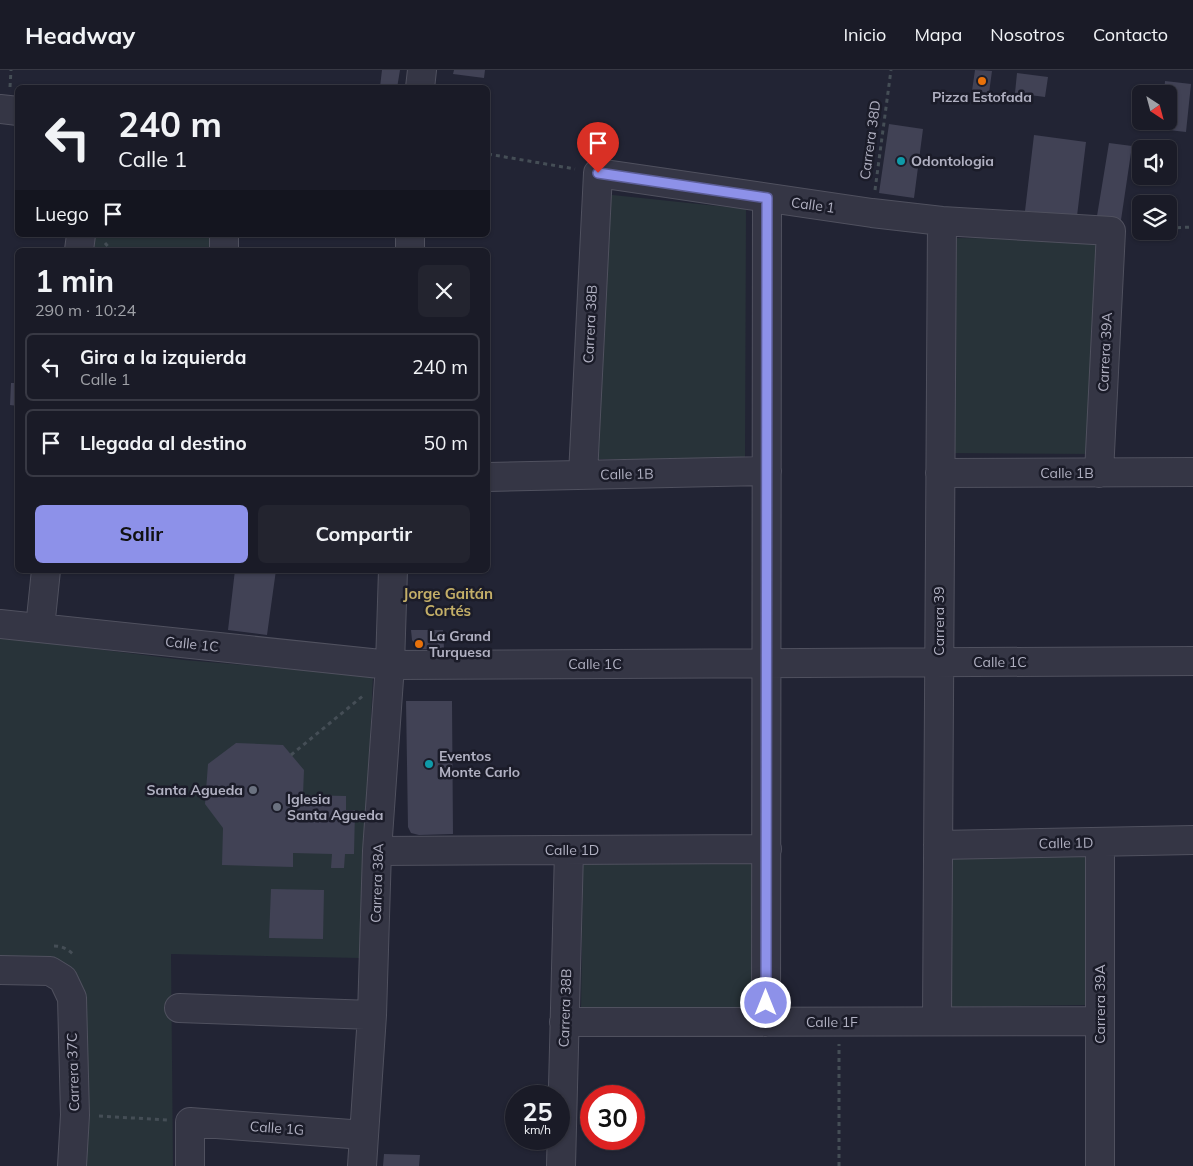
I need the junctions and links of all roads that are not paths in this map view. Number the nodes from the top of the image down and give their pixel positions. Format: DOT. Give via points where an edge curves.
graph roads {
  1 [pos="422,70"];
  2 [pos="420,85"];
  3 [pos="0,109"];
  4 [pos="15,111"];
  5 [pos="598,173"];
  6 [pos="767,198"];
  7 [pos="942,220"];
  8 [pos="1111,231"];
  9 [pos="767,471"];
  10 [pos="1099,472"];
  11 [pos="1193,472"];
  12 [pos="940,473"];
  13 [pos="583,475"];
  14 [pos="490,477"];
  15 [pos="46,573"];
  16 [pos="393,573"];
  17 [pos="0,624"];
  18 [pos="40,628"];
  19 [pos="1193,662"];
  20 [pos="939,663"];
  21 [pos="767,664"];
  22 [pos="390,665"];
  23 [pos="1193,840"];
  24 [pos="1100,842"];
  25 [pos="938,845"];
  26 [pos="767,849"];
  27 [pos="569,850"];
  28 [pos="378,851"];
  29 [pos="0,970"];
  30 [pos="179,1008"];
  31 [pos="372,1015"];
  32 [pos="937,1021"];
  33 [pos="1100,1021"];
  34 [pos="564,1022"];
  35 [pos="766,1022"];
  36 [pos="364,1135"];
  37 [pos="72,1166"];
  38 [pos="190,1166"];
  39 [pos="362,1166"];
  40 [pos="561,1166"];
  41 [pos="1100,1166"];
  1 -- 2 [label="street"];
  3 -- 4 [label="street"];
  5 -- 6 [label="street, Calle 1"];
  5 -- 13 [label="street, Carrera 38B"];
  6 -- 7 [label="street, Calle 1"];
  6 -- 9 [label="street"];
  7 -- 8 [label="street, Calle 1"];
  7 -- 12 [label="street, Carrera 39"];
  8 -- 10 [label="street, Carrera 39A"];
  9 -- 13 [label="street, Calle 1B"];
  9 -- 21 [label="street"];
  10 -- 11 [label="street, Calle 1B"];
  10 -- 12 [label="street, Calle 1B"];
  12 -- 20 [label="street, Carrera 39"];
  13 -- 14 [label="street, Calle 1B"];
  15 -- 18 [label="street"];
  16 -- 22 [label="street, Carrera 38A"];
  17 -- 18 [label="street, Calle 1C"];
  18 -- 22 [label="street, Calle 1C"];
  19 -- 20 [label="street, Calle 1C"];
  20 -- 21 [label="street, Calle 1C"];
  20 -- 25 [label="street, Carrera 39"];
  21 -- 22 [label="street, Calle 1C"];
  21 -- 26 [label="street"];
  22 -- 28 [label="street, Carrera 38A"];
  23 -- 24 [label="street, Calle 1D"];
  24 -- 25 [label="street, Calle 1D"];
  24 -- 33 [label="street, Carrera 39A"];
  25 -- 32 [label="street, Carrera 39"];
  26 -- 27 [label="street, Calle 1D"];
  26 -- 35 [label="street"];
  27 -- 28 [label="street, Calle 1D"];
  27 -- 34 [label="street, Carrera 38B"];
  28 -- 31 [label="street, Carrera 38A"];
  29 -- 37 [label="street, Carrera 37C" via="50,971 63,979 72,998 75,1115"];
  30 -- 31 [label="street"];
  31 -- 36 [label="street, Carrera 38A"];
  32 -- 33 [label="street, Calle 1F"];
  32 -- 35 [label="street, Calle 1F"];
  33 -- 41 [label="street, Carrera 39A"];
  34 -- 35 [label="street, Calle 1F"];
  34 -- 40 [label="street, Carrera 38B"];
  36 -- 38 [label="street, Calle 1G" via="190,1122"];
  36 -- 39 [label="street, Carrera 38A"];
}
